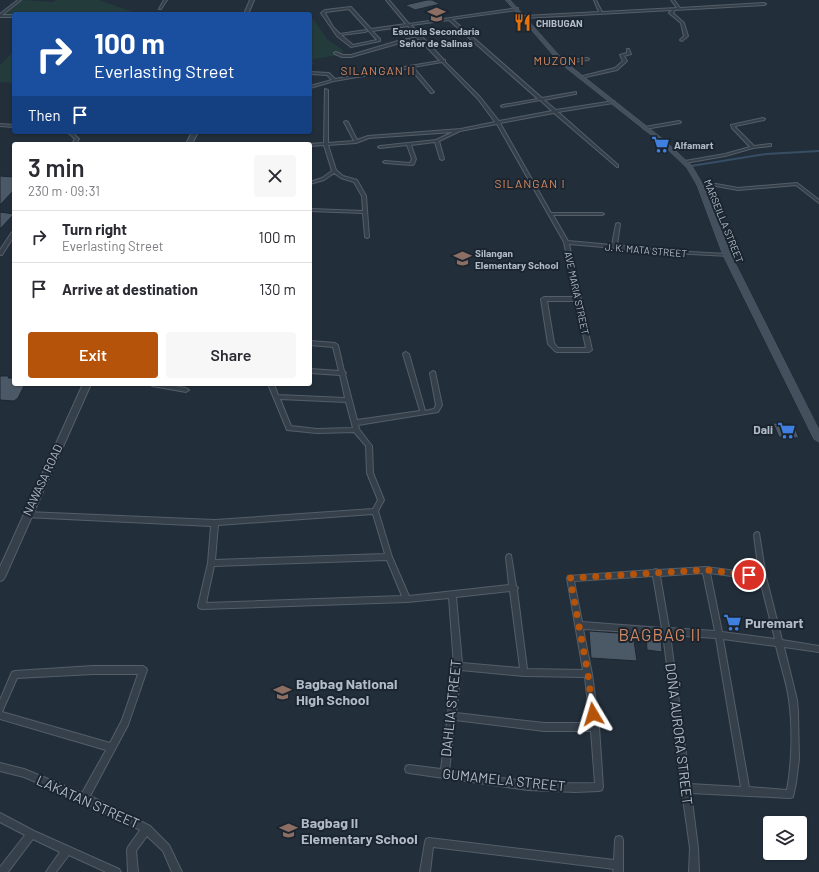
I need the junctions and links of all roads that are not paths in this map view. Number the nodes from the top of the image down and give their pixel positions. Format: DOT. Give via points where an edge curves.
graph roads {
  1 [pos="20,0"];
  2 [pos="166,0"];
  3 [pos="252,0"];
  4 [pos="387,0"];
  5 [pos="508,0"];
  6 [pos="595,0"];
  7 [pos="672,0"];
  8 [pos="764,4"];
  9 [pos="160,8"];
  10 [pos="517,9"];
  11 [pos="674,9"];
  12 [pos="680,9"];
  13 [pos="247,12"];
  14 [pos="600,13"];
  15 [pos="0,15"];
  16 [pos="12,16"];
  17 [pos="524,17"];
  18 [pos="450,19"];
  19 [pos="409,26"];
  20 [pos="371,30"];
  21 [pos="365,31"];
  22 [pos="338,35"];
  23 [pos="420,38"];
  24 [pos="682,40"];
  25 [pos="628,50"];
  26 [pos="336,53"];
  27 [pos="587,59"];
  28 [pos="444,61"];
  29 [pos="562,62"];
  30 [pos="411,67"];
  31 [pos="312,73"];
  32 [pos="581,77"];
  33 [pos="334,80"];
  34 [pos="312,86"];
  35 [pos="326,90"];
  36 [pos="432,92"];
  37 [pos="575,93"];
  38 [pos="542,99"];
  39 [pos="613,102"];
  40 [pos="502,106"];
  41 [pos="556,111"];
  42 [pos="762,119"];
  43 [pos="346,122"];
  44 [pos="679,122"];
  45 [pos="498,123"];
  46 [pos="0,125"];
  47 [pos="12,126"];
  48 [pos="645,128"];
  49 [pos="461,130"];
  50 [pos="70,134"];
  51 [pos="75,142"];
  52 [pos="356,142"];
  53 [pos="437,142"];
  54 [pos="326,144"];
  55 [pos="409,144"];
  56 [pos="312,145"];
  57 [pos="770,145"];
  58 [pos="380,147"];
  59 [pos="753,147"];
  60 [pos="442,158"];
  61 [pos="385,162"];
  62 [pos="685,162"];
  63 [pos="617,166"];
  64 [pos="334,171"];
  65 [pos="312,182"];
  66 [pos="700,185"];
  67 [pos="819,202"];
  68 [pos="312,210"];
  69 [pos="365,212"];
  70 [pos="550,214"];
  71 [pos="602,214"];
  72 [pos="618,224"];
  73 [pos="12,236"];
  74 [pos="367,237"];
  75 [pos="566,242"];
  76 [pos="614,247"];
  77 [pos="0,254"];
  78 [pos="727,256"];
  79 [pos="577,299"];
  80 [pos="312,344"];
  81 [pos="406,354"];
  82 [pos="312,371"];
  83 [pos="343,373"];
  84 [pos="433,373"];
  85 [pos="86,386"];
  86 [pos="163,386"];
  87 [pos="272,386"];
  88 [pos="186,390"];
  89 [pos="276,397"];
  90 [pos="348,400"];
  91 [pos="423,413"];
  92 [pos="354,423"];
  93 [pos="356,430"];
  94 [pos="819,439"];
  95 [pos="375,511"];
  96 [pos="27,515"];
  97 [pos="215,523"];
  98 [pos="757,535"];
  99 [pos="389,557"];
  100 [pos="509,557"];
  101 [pos="211,563"];
  102 [pos="706,570"];
  103 [pos="656,572"];
  104 [pos="0,577"];
  105 [pos="763,577"];
  106 [pos="514,588"];
  107 [pos="452,595"];
  108 [pos="406,599"];
  109 [pos="579,625"];
  110 [pos="666,631"];
  111 [pos="719,635"];
  112 [pos="780,642"];
  113 [pos="819,649"];
  114 [pos="458,666"];
  115 [pos="524,672"];
  116 [pos="588,674"];
  117 [pos="0,709"];
  118 [pos="0,715"];
  119 [pos="452,716"];
  120 [pos="595,727"];
  121 [pos="111,747"];
  122 [pos="0,766"];
  123 [pos="409,770"];
  124 [pos="445,774"];
  125 [pos="685,788"];
  126 [pos="746,792"];
  127 [pos="84,798"];
  128 [pos="0,817"];
  129 [pos="147,829"];
  130 [pos="31,834"];
  131 [pos="619,840"];
  132 [pos="67,850"];
  133 [pos="618,868"];
  134 [pos="103,870"];
  135 [pos="2,872"];
  136 [pos="51,872"];
  137 [pos="116,872"];
  138 [pos="133,872"];
  139 [pos="177,872"];
  140 [pos="425,872"];
  141 [pos="694,872"];
  1 -- 15 [label="street"];
  2 -- 9 [label="street"];
  3 -- 13 [label="street"];
  4 -- 19 [label="street, AVE MARIA STREET"];
  5 -- 10 [label="main road, MARSEILLA STREET"];
  6 -- 14 [label="street"];
  7 -- 12 [label="street"];
  8 -- 12 [label="street"];
  10 -- 17 [label="main road, MARSEILLA STREET"];
  10 -- 18 [label="street"];
  11 -- 12 [label="street"];
  11 -- 14 [label="street"];
  11 -- 24 [label="street" via="671,13 682,23 686,36"];
  14 -- 17 [label="street"];
  15 -- 16 [label="street"];
  17 -- 29 [label="main road, MARSEILLA STREET"];
  18 -- 19 [label="street"];
  18 -- 38 [label="street"];
  19 -- 20 [label="street"];
  19 -- 23 [label="street, AVE MARIA STREET"];
  20 -- 22 [label="street" via="379,40 352,46"];
  20 -- 22 [label="street" via="350,8 324,12 330,27"];
  21 -- 22 [label="street"];
  23 -- 26 [label="street" via="352,56"];
  23 -- 28 [label="street, AVE MARIA STREET"];
  25 -- 32 [label="street" via="629,54 622,55 625,61 619,68"];
  27 -- 29 [label="street"];
  28 -- 30 [label="street"];
  28 -- 45 [label="street, AVE MARIA STREET" via="479,98"];
  29 -- 32 [label="main road, MARSEILLA STREET"];
  30 -- 33 [label="street"];
  30 -- 36 [label="street"];
  31 -- 33 [label="street" via="328,74"];
  32 -- 39 [label="main road, MARSEILLA STREET"];
  33 -- 34 [label="street"];
  35 -- 54 [label="street"];
  37 -- 38 [label="street"];
  38 -- 40 [label="street"];
  38 -- 41 [label="street"];
  39 -- 41 [label="street"];
  39 -- 48 [label="main road, MARSEILLA STREET"];
  41 -- 45 [label="street"];
  41 -- 63 [label="street"];
  42 -- 59 [label="street" via="733,125"];
  43 -- 52 [label="street"];
  44 -- 48 [label="street"];
  45 -- 49 [label="street"];
  45 -- 70 [label="street, AVE MARIA STREET"];
  46 -- 47 [label="street"];
  48 -- 62 [label="main road, MARSEILLA STREET"];
  49 -- 52 [label="street" via="368,138"];
  49 -- 53 [label="street"];
  50 -- 51 [label="street" via="77,139"];
  52 -- 54 [label="street"];
  53 -- 55 [label="street"];
  53 -- 60 [label="street"];
  54 -- 56 [label="street"];
  54 -- 64 [label="street"];
  55 -- 58 [label="street"];
  55 -- 61 [label="street" via="414,159 412,164"];
  57 -- 59 [label="street"];
  59 -- 62 [label="street"];
  62 -- 66 [label="main road, MARSEILLA STREET"];
  64 -- 65 [label="street" via="323,179"];
  64 -- 69 [label="street" via="356,181 364,196"];
  66 -- 67 [label="street" via="738,189 797,184"];
  66 -- 78 [label="main road, MARSEILLA STREET"];
  68 -- 69 [label="street"];
  69 -- 74 [label="street"];
  70 -- 71 [label="street"];
  70 -- 75 [label="street, AVE MARIA STREET"];
  72 -- 76 [label="street"];
  73 -- 77 [label="street"];
  75 -- 76 [label="street, J. K. MATA STREET"];
  75 -- 79 [label="street, AVE MARIA STREET"];
  76 -- 78 [label="street, J. K. MATA STREET"];
  78 -- 94 [label="main road, MARSEILLA STREET"];
  79 -- 79 [label="street, AVE MARIA STREET" via="544,299 551,344 557,350 589,350"];
  80 -- 83 [label="street" via="335,345"];
  81 -- 91 [label="street"];
  82 -- 83 [label="street"];
  83 -- 90 [label="street"];
  84 -- 91 [label="street" via="438,409"];
  85 -- 96 [label="street, NAWASA ROAD"];
  86 -- 88 [label="street"];
  87 -- 89 [label="street"];
  89 -- 90 [label="street"];
  89 -- 93 [label="street" via="289,428 317,431"];
  90 -- 92 [label="street"];
  91 -- 92 [label="street"];
  92 -- 93 [label="street"];
  93 -- 95 [label="street" via="369,446 370,473 381,500"];
  95 -- 97 [label="street"];
  95 -- 99 [label="street"];
  96 -- 97 [label="street"];
  96 -- 104 [label="street, NAWASA ROAD"];
  97 -- 101 [label="street"];
  98 -- 105 [label="street"];
  99 -- 101 [label="street"];
  99 -- 108 [label="street"];
  100 -- 106 [label="street"];
  101 -- 108 [label="street" via="202,606"];
  102 -- 103 [label="street"];
  102 -- 105 [label="street"];
  102 -- 111 [label="street"];
  103 -- 109 [label="street" via="570,578"];
  103 -- 110 [label="street, DOÑA AURORA STREET"];
  105 -- 112 [label="street"];
  106 -- 107 [label="street"];
  106 -- 115 [label="street"];
  107 -- 108 [label="street"];
  107 -- 114 [label="street, DAHLIA STREET"];
  109 -- 110 [label="street"];
  109 -- 116 [label="street"];
  110 -- 111 [label="street"];
  110 -- 125 [label="street, DOÑA AURORA STREET"];
  111 -- 112 [label="street"];
  111 -- 126 [label="street"];
  112 -- 113 [label="street"];
  112 -- 126 [label="street" via="793,700 793,782 790,794"];
  114 -- 115 [label="street"];
  114 -- 119 [label="street, DAHLIA STREET"];
  115 -- 116 [label="street"];
  116 -- 120 [label="street"];
  117 -- 121 [label="street" via="14,676 93,670 143,670 125,722"];
  118 -- 121 [label="street"];
  119 -- 120 [label="street" via="544,727"];
  119 -- 124 [label="street, DAHLIA STREET"];
  120 -- 124 [label="street, GUMAMELA STREET" via="600,787 518,784"];
  121 -- 127 [label="street"];
  122 -- 127 [label="street, LAKATAN STREET" via="24,773"];
  123 -- 124 [label="street, GUMAMELA STREET"];
  125 -- 126 [label="street"];
  125 -- 141 [label="street, DOÑA AURORA STREET" via="694,848"];
  127 -- 129 [label="street, LAKATAN STREET"];
  128 -- 130 [label="street"];
  129 -- 138 [label="street" via="132,850"];
  129 -- 139 [label="street, LAKATAN STREET" via="166,848"];
  130 -- 132 [label="street"];
  130 -- 135 [label="street"];
  131 -- 133 [label="street"];
  132 -- 134 [label="street"];
  132 -- 136 [label="street"];
  133 -- 140 [label="street" via="429,842"];
  134 -- 137 [label="street"];
}
